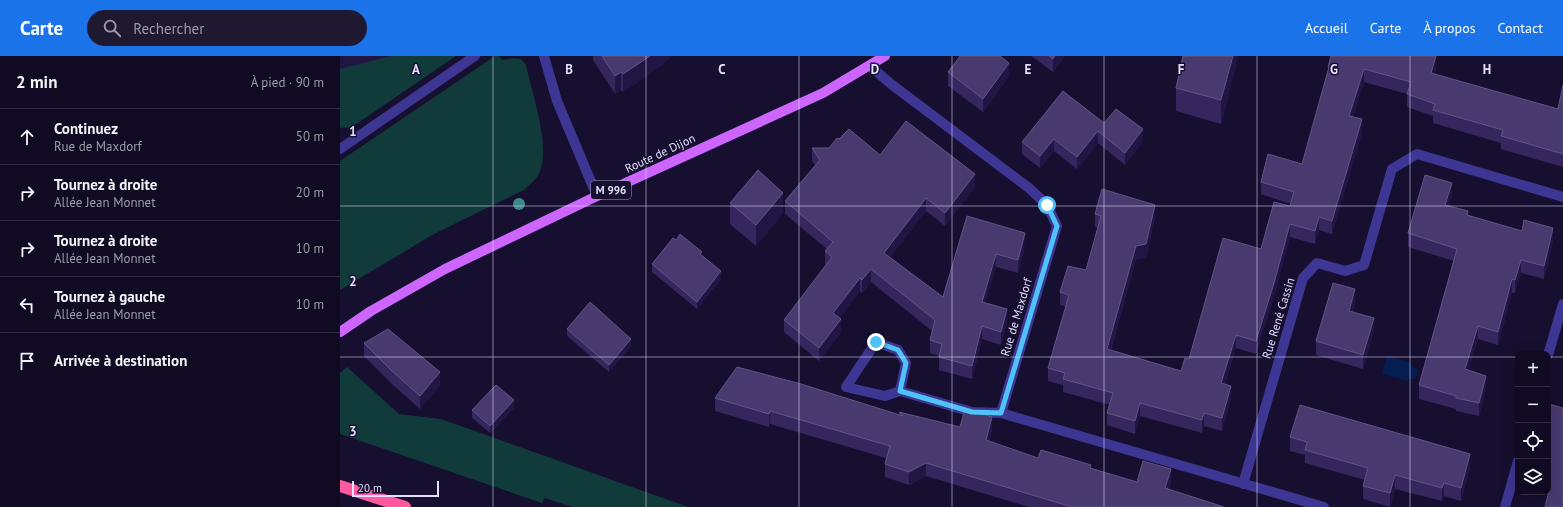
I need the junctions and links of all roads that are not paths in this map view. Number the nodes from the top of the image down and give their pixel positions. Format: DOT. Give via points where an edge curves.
graph roads {
  1 [pos="475,56"];
  2 [pos="544,56"];
  3 [pos="885,56"];
  4 [pos="870,66"];
  5 [pos="340,149"];
  6 [pos="597,196"];
  7 [pos="1563,197"];
  8 [pos="1563,304"];
  9 [pos="340,332"];
  10 [pos="1549,351"];
  11 [pos="900,391"];
  12 [pos="1001,413"];
  13 [pos="1515,472"];
  14 [pos="1243,484"];
  15 [pos="340,486"];
  16 [pos="405,507"];
  17 [pos="1324,507"];
  18 [pos="1505,507"];
  1 -- 5 [label="street"];
  2 -- 6 [label="street" via="557,101"];
  3 -- 4 [label="main road, Route de Dijon / M 996"];
  4 -- 6 [label="main road, Route de Dijon / M 996" via="823,93"];
  4 -- 12 [label="street, Rue de Maxdorf" via="1029,188 1047,205 1057,226"];
  6 -- 9 [label="main road, Route de Dijon / M 996" via="445,269 371,311"];
  7 -- 14 [label="street, Rue René Cassin" via="1418,154 1392,169 1364,265 1345,271 1317,264 1303,278"];
  8 -- 10 [label="street"];
  11 -- 11 [label="street" via="885,396 846,387 876,342 898,350 906,363"];
  11 -- 12 [label="street" via="972,412"];
  12 -- 14 [label="street"];
  13 -- 18 [label="street"];
  14 -- 17 [label="street"];
  15 -- 16 [label="highway"];
}
